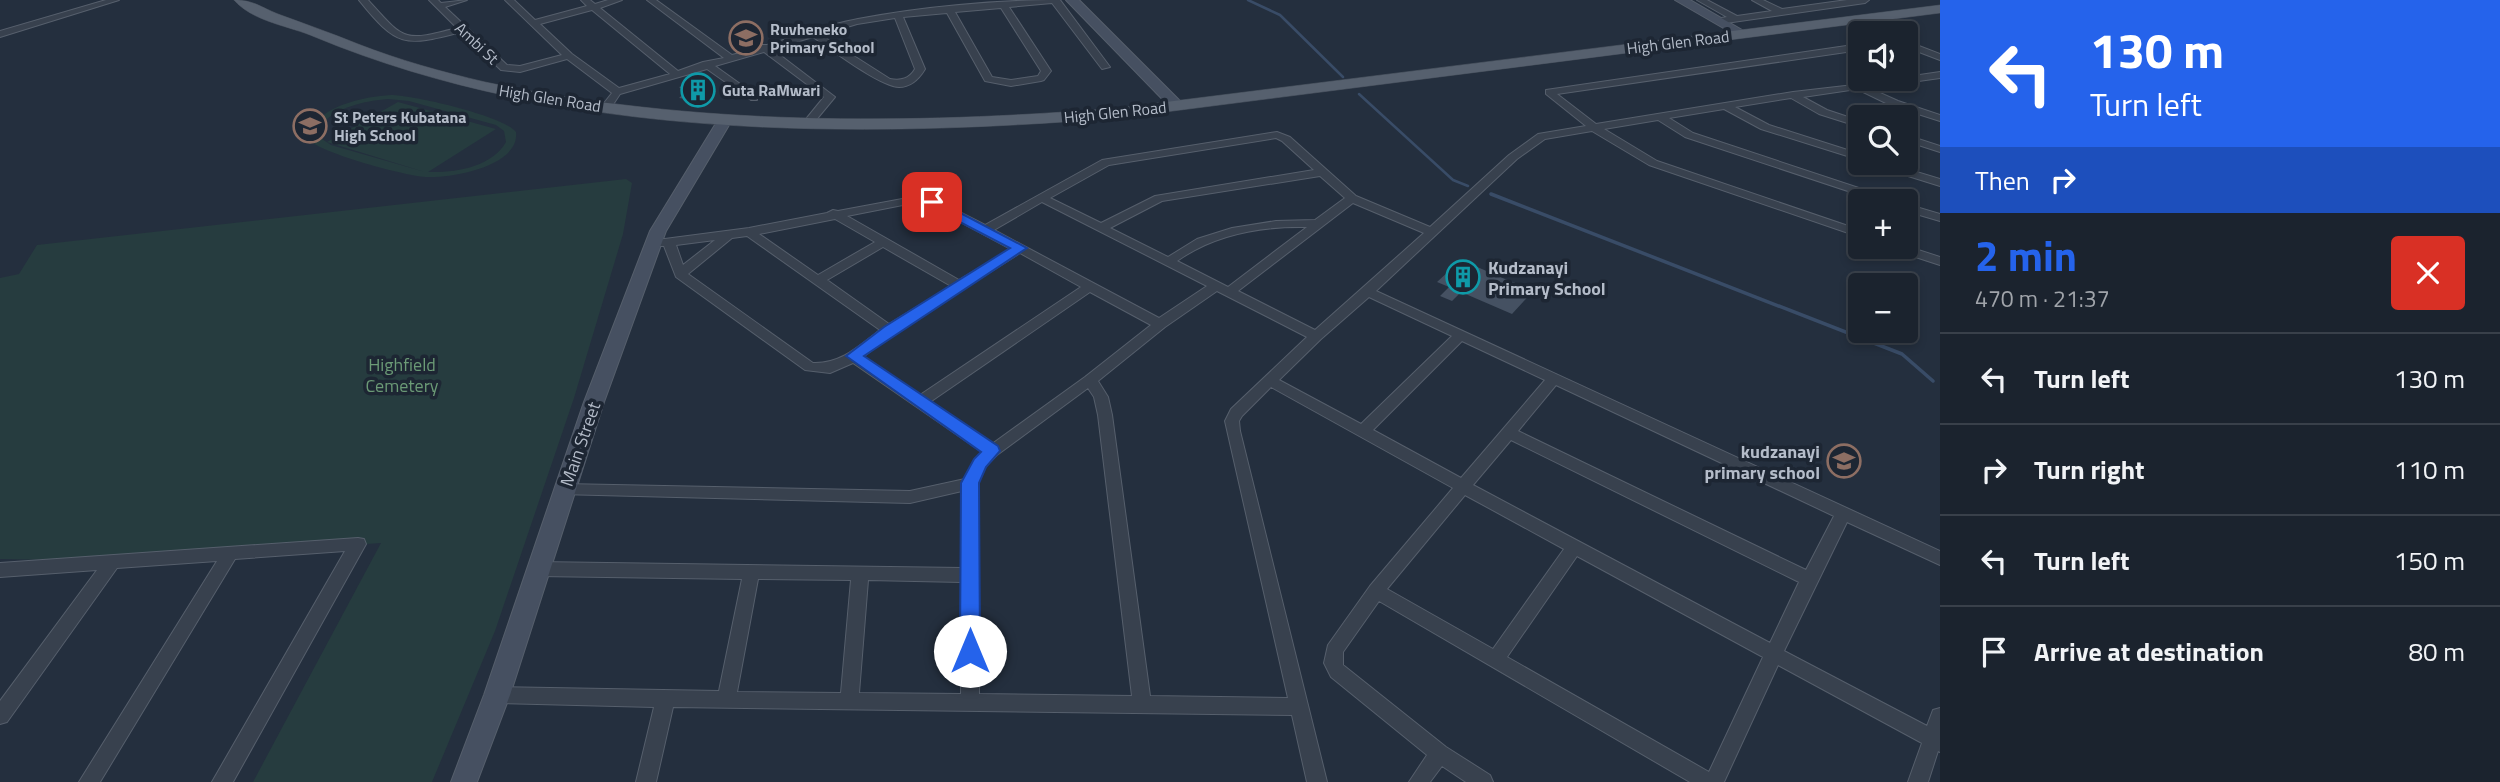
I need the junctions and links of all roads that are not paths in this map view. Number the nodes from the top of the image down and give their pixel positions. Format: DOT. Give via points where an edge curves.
graph roads {
  1 [pos="115,0"];
  2 [pos="241,0"];
  3 [pos="260,0"];
  4 [pos="363,0"];
  5 [pos="463,0"];
  6 [pos="509,0"];
  7 [pos="618,0"];
  8 [pos="651,0"];
  9 [pos="932,0"];
  10 [pos="1055,0"];
  11 [pos="1072,0"];
  12 [pos="1681,0"];
  13 [pos="1701,0"];
  14 [pos="1756,0"];
  15 [pos="1811,0"];
  16 [pos="1865,0"];
  17 [pos="1855,1"];
  18 [pos="436,3"];
  19 [pos="589,3"];
  20 [pos="1003,5"];
  21 [pos="1822,6"];
  22 [pos="1940,9"];
  23 [pos="950,10"];
  24 [pos="937,11"];
  25 [pos="1779,12"];
  26 [pos="898,15"];
  27 [pos="1884,16"];
  28 [pos="1735,18"];
  29 [pos="1718,21"];
  30 [pos="536,22"];
  31 [pos="297,25"];
  32 [pos="462,29"];
  33 [pos="2,32"];
  34 [pos="812,33"];
  35 [pos="1743,34"];
  36 [pos="763,47"];
  37 [pos="1848,49"];
  38 [pos="1918,49"];
  39 [pos="569,56"];
  40 [pos="729,57"];
  41 [pos="1940,57"];
  42 [pos="706,64"];
  43 [pos="1105,67"];
  44 [pos="675,74"];
  45 [pos="1940,75"];
  46 [pos="1923,78"];
  47 [pos="1918,79"];
  48 [pos="1848,87"];
  49 [pos="1940,87"];
  50 [pos="1869,91"];
  51 [pos="617,92"];
  52 [pos="1793,95"];
  53 [pos="754,98"];
  54 [pos="1177,106"];
  55 [pos="1725,106"];
  56 [pos="606,107"];
  57 [pos="1660,117"];
  58 [pos="1940,118"];
  59 [pos="725,120"];
  60 [pos="1848,120"];
  61 [pos="807,124"];
  62 [pos="1595,128"];
  63 [pos="1918,142"];
  64 [pos="1940,149"];
  65 [pos="1848,153"];
  66 [pos="1322,172"];
  67 [pos="1915,175"];
  68 [pos="1940,183"];
  69 [pos="1852,189"];
  70 [pos="1352,198"];
  71 [pos="1044,200"];
  72 [pos="1918,211"];
  73 [pos="833,214"];
  74 [pos="1940,218"];
  75 [pos="1317,224"];
  76 [pos="1101,228"];
  77 [pos="985,230"];
  78 [pos="1848,230"];
  79 [pos="749,232"];
  80 [pos="1431,232"];
  81 [pos="729,234"];
  82 [pos="883,242"];
  83 [pos="661,243"];
  84 [pos="1020,248"];
  85 [pos="1918,254"];
  86 [pos="1940,261"];
  87 [pos="1168,262"];
  88 [pos="680,274"];
  89 [pos="818,279"];
  90 [pos="960,286"];
  91 [pos="1090,286"];
  92 [pos="1216,286"];
  93 [pos="1229,292"];
  94 [pos="1368,292"];
  95 [pos="1160,324"];
  96 [pos="889,330"];
  97 [pos="1461,335"];
  98 [pos="1316,336"];
  99 [pos="854,356"];
  100 [pos="1553,379"];
  101 [pos="1090,380"];
  102 [pos="1269,380"];
  103 [pos="922,401"];
  104 [pos="1364,430"];
  105 [pos="1510,433"];
  106 [pos="992,451"];
  107 [pos="970,483"];
  108 [pos="1465,485"];
  109 [pos="564,490"];
  110 [pos="1843,514"];
  111 [pos="1574,547"];
  112 [pos="230,554"];
  113 [pos="1940,558"];
  114 [pos="112,562"];
  115 [pos="538,569"];
  116 [pos="0,570"];
  117 [pos="751,573"];
  118 [pos="860,575"];
  119 [pos="970,575"];
  120 [pos="1809,579"];
  121 [pos="1376,591"];
  122 [pos="1775,654"];
  123 [pos="1495,660"];
  124 [pos="497,695"];
  125 [pos="665,700"];
  126 [pos="726,701"];
  127 [pos="849,702"];
  128 [pos="970,702"];
  129 [pos="1142,703"];
  130 [pos="1298,707"];
  131 [pos="0,716"];
  132 [pos="1940,716"];
  133 [pos="1936,741"];
  134 [pos="1439,753"];
  135 [pos="89,782"];
  136 [pos="222,782"];
  137 [pos="464,782"];
  138 [pos="646,782"];
  139 [pos="1317,782"];
  140 [pos="1419,782"];
  141 [pos="1483,782"];
  142 [pos="1708,782"];
  143 [pos="1714,782"];
  144 [pos="1918,782"];
  1 -- 33 [label="street"];
  2 -- 31 [label="main road, High Glen Road"];
  3 -- 31 [label="main road, High Glen Road"];
  4 -- 32 [label="street" via="399,39 417,41"];
  5 -- 18 [label="street"];
  6 -- 30 [label="street"];
  7 -- 19 [label="street"];
  8 -- 40 [label="street"];
  9 -- 24 [label="street"];
  10 -- 20 [label="street"];
  10 -- 43 [label="street"];
  11 -- 54 [label="street"];
  12 -- 29 [label="street"];
  13 -- 28 [label="street"];
  14 -- 25 [label="street"];
  15 -- 21 [label="street"];
  16 -- 17 [label="street"];
  17 -- 21 [label="street"];
  17 -- 27 [label="street"];
  18 -- 32 [label="street, Ambi St"];
  19 -- 30 [label="street"];
  19 -- 44 [label="street"];
  20 -- 23 [label="street"];
  20 -- 23 [label="street" via="1046,71 1041,78 1001,84 988,79"];
  21 -- 25 [label="street"];
  22 -- 27 [label="main road, High Glen Road"];
  23 -- 24 [label="street"];
  24 -- 26 [label="street"];
  25 -- 28 [label="street"];
  26 -- 34 [label="street"];
  26 -- 34 [label="street" via="920,69 915,78 900,84 887,81"];
  27 -- 35 [label="main road, High Glen Road"];
  28 -- 29 [label="street"];
  29 -- 35 [label="street"];
  30 -- 39 [label="street"];
  31 -- 56 [label="main road, High Glen Road" via="432,75"];
  32 -- 39 [label="street, Ambi St" via="504,68 520,69"];
  34 -- 36 [label="street"];
  35 -- 54 [label="main road, High Glen Road"];
  36 -- 40 [label="street"];
  36 -- 61 [label="street" via="830,97"];
  37 -- 62 [label="street" via="1549,92"];
  38 -- 41 [label="street"];
  39 -- 51 [label="street"];
  40 -- 42 [label="street"];
  42 -- 44 [label="street"];
  42 -- 53 [label="street"];
  44 -- 51 [label="street"];
  45 -- 46 [label="street"];
  46 -- 47 [label="street"];
  46 -- 49 [label="street"];
  48 -- 52 [label="street"];
  50 -- 58 [label="street"];
  51 -- 56 [label="street"];
  52 -- 55 [label="street"];
  52 -- 60 [label="street"];
  54 -- 61 [label="main road, High Glen Road" via="999,122"];
  55 -- 57 [label="street"];
  55 -- 65 [label="street" via="1765,127"];
  56 -- 59 [label="main road, High Glen Road"];
  57 -- 62 [label="street"];
  57 -- 69 [label="street" via="1689,135"];
  59 -- 61 [label="main road, High Glen Road"];
  59 -- 83 [label="street, Main Street" via="658,231"];
  62 -- 78 [label="street" via="1653,163"];
  62 -- 80 [label="street" via="1533,141"];
  63 -- 64 [label="street"];
  66 -- 70 [label="street"];
  66 -- 71 [label="street" via="1276,135 1106,162"];
  66 -- 76 [label="street" via="1159,198"];
  67 -- 68 [label="street"];
  70 -- 75 [label="street"];
  70 -- 80 [label="street"];
  71 -- 76 [label="street"];
  71 -- 77 [label="street"];
  72 -- 74 [label="street"];
  73 -- 77 [label="street" via="925,201"];
  73 -- 79 [label="street"];
  73 -- 82 [label="street"];
  75 -- 87 [label="street" via="1291,223 1224,234 1198,243"];
  75 -- 93 [label="street"];
  76 -- 87 [label="street"];
  77 -- 84 [label="street"];
  79 -- 81 [label="street"];
  79 -- 89 [label="street"];
  80 -- 94 [label="street"];
  81 -- 83 [label="street"];
  81 -- 88 [label="street"];
  82 -- 89 [label="street"];
  82 -- 90 [label="street"];
  83 -- 88 [label="street"];
  83 -- 109 [label="street, Main Street"];
  84 -- 90 [label="street"];
  84 -- 91 [label="street"];
  85 -- 86 [label="street"];
  87 -- 92 [label="street"];
  88 -- 99 [label="street" via="810,367 830,368"];
  89 -- 96 [label="street"];
  90 -- 96 [label="street"];
  91 -- 95 [label="street"];
  91 -- 103 [label="street"];
  92 -- 93 [label="street"];
  92 -- 95 [label="street"];
  93 -- 98 [label="street"];
  94 -- 97 [label="street"];
  94 -- 98 [label="street"];
  95 -- 101 [label="street"];
  96 -- 99 [label="street"];
  97 -- 100 [label="street"];
  97 -- 104 [label="street"];
  98 -- 102 [label="street"];
  99 -- 103 [label="street"];
  100 -- 105 [label="street"];
  100 -- 110 [label="street"];
  101 -- 106 [label="street"];
  101 -- 129 [label="street" via="1105,415"];
  102 -- 104 [label="street"];
  102 -- 130 [label="street" via="1232,421"];
  103 -- 106 [label="street"];
  104 -- 108 [label="street"];
  105 -- 108 [label="street"];
  105 -- 120 [label="street"];
  106 -- 107 [label="street"];
  107 -- 109 [label="street" via="910,497"];
  107 -- 119 [label="street"];
  108 -- 111 [label="street"];
  108 -- 121 [label="street"];
  109 -- 115 [label="street, Main Street"];
  110 -- 113 [label="street"];
  110 -- 120 [label="street"];
  111 -- 122 [label="street"];
  111 -- 123 [label="street"];
  112 -- 114 [label="street"];
  112 -- 135 [label="street"];
  112 -- 136 [label="street" via="358,544"];
  114 -- 116 [label="street"];
  114 -- 131 [label="street"];
  115 -- 117 [label="street"];
  115 -- 124 [label="street, Main Street"];
  117 -- 118 [label="street"];
  117 -- 126 [label="street"];
  118 -- 119 [label="street"];
  118 -- 127 [label="street"];
  119 -- 128 [label="street"];
  120 -- 122 [label="street"];
  121 -- 123 [label="street"];
  121 -- 134 [label="street" via="1334,650 1333,663 1337,671"];
  122 -- 133 [label="street"];
  122 -- 143 [label="street"];
  123 -- 142 [label="street"];
  124 -- 125 [label="street"];
  124 -- 137 [label="street, Main Street"];
  125 -- 126 [label="street"];
  125 -- 138 [label="street"];
  126 -- 127 [label="street"];
  127 -- 128 [label="street"];
  128 -- 129 [label="street"];
  129 -- 130 [label="street"];
  130 -- 139 [label="street"];
  132 -- 133 [label="street"];
  133 -- 144 [label="street"];
  134 -- 140 [label="street"];
  134 -- 141 [label="street"];
}
